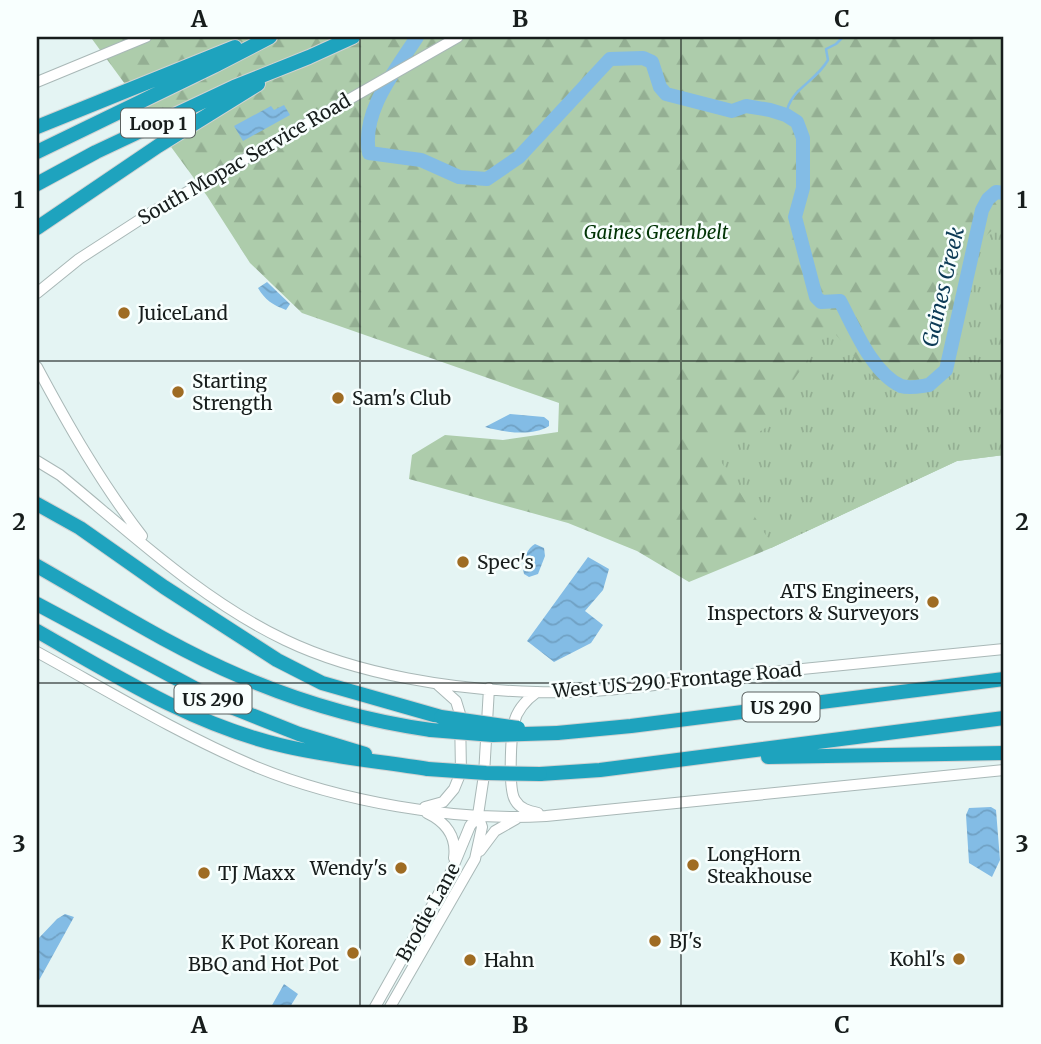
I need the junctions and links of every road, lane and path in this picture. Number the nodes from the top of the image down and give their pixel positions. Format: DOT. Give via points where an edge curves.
graph roads {
  1 [pos="146,37"];
  2 [pos="268,37"];
  3 [pos="353,37"];
  4 [pos="458,37"];
  5 [pos="283,68"];
  6 [pos="37,82"];
  7 [pos="37,127"];
  8 [pos="37,152"];
  9 [pos="37,184"];
  10 [pos="37,228"];
  11 [pos="39,287"];
  12 [pos="37,300"];
  13 [pos="37,367"];
  14 [pos="37,461"];
  15 [pos="37,504"];
  16 [pos="155,552"];
  17 [pos="37,566"];
  18 [pos="37,604"];
  19 [pos="37,631"];
  20 [pos="1004,649"];
  21 [pos="37,652"];
  22 [pos="1004,679"];
  23 [pos="434,683"];
  24 [pos="489,688"];
  25 [pos="537,692"];
  26 [pos="1004,718"];
  27 [pos="557,733"];
  28 [pos="1004,753"];
  29 [pos="715,756"];
  30 [pos="401,764"];
  31 [pos="1004,770"];
  32 [pos="419,808"];
  33 [pos="478,815"];
  34 [pos="546,816"];
  35 [pos="519,817"];
  36 [pos="475,859"];
  37 [pos="451,872"];
  38 [pos="375,1007"];
  39 [pos="390,1007"];
  1 -- 6 [label="main road"];
  2 -- 7 [label="highway" via="211,55"];
  2 -- 8 [label="highway, Loop 1"];
  3 -- 5 [label="highway, Loop 1"];
  4 -- 11 [label="main road, South Mopac Service Road" via="147,215"];
  5 -- 9 [label="highway, Loop 1" via="233,87"];
  5 -- 10 [label="highway"];
  11 -- 12 [label="main road"];
  13 -- 16 [label="main road" via="89,460"];
  14 -- 16 [label="main road, West US 290 Frontage Road"];
  15 -- 27 [label="highway, bridge" via="253,645 323,683 441,717"];
  16 -- 23 [label="main road, West US 290 Frontage Road" via="220,604 287,641 351,666"];
  17 -- 27 [label="highway, US 290, bridge" via="241,677 343,713 431,730 493,735"];
  18 -- 30 [label="highway, US 290" via="226,705 299,734"];
  19 -- 30 [label="highway" via="205,721 278,745 345,759"];
  20 -- 25 [label="main road, West US 290 Frontage Road"];
  21 -- 32 [label="main road" via="204,743 256,766 316,786"];
  22 -- 27 [label="highway, US 290"];
  23 -- 24 [label="main road, West US 290 Frontage Road"];
  23 -- 32 [label="main road" via="456,701 460,713 461,772 443,802"];
  24 -- 25 [label="main road, West US 290 Frontage Road"];
  24 -- 33 [label="main road, Brodie Lane"];
  25 -- 34 [label="main road" via="526,701 514,724 511,786 514,799 524,810"];
  26 -- 29 [label="highway, US 290"];
  28 -- 29 [label="highway"];
  29 -- 30 [label="highway, US 290, bridge" via="540,774"];
  31 -- 34 [label="main road"];
  32 -- 33 [label="main road"];
  32 -- 37 [label="main road" via="438,818 454,839"];
  33 -- 35 [label="main road"];
  33 -- 36 [label="main road, Brodie Lane" via="482,827"];
  33 -- 37 [label="main road, Brodie Lane"];
  34 -- 35 [label="main road"];
  35 -- 36 [label="main road" via="495,831"];
  36 -- 39 [label="main road, Brodie Lane"];
  37 -- 38 [label="main road, Brodie Lane"];
}
